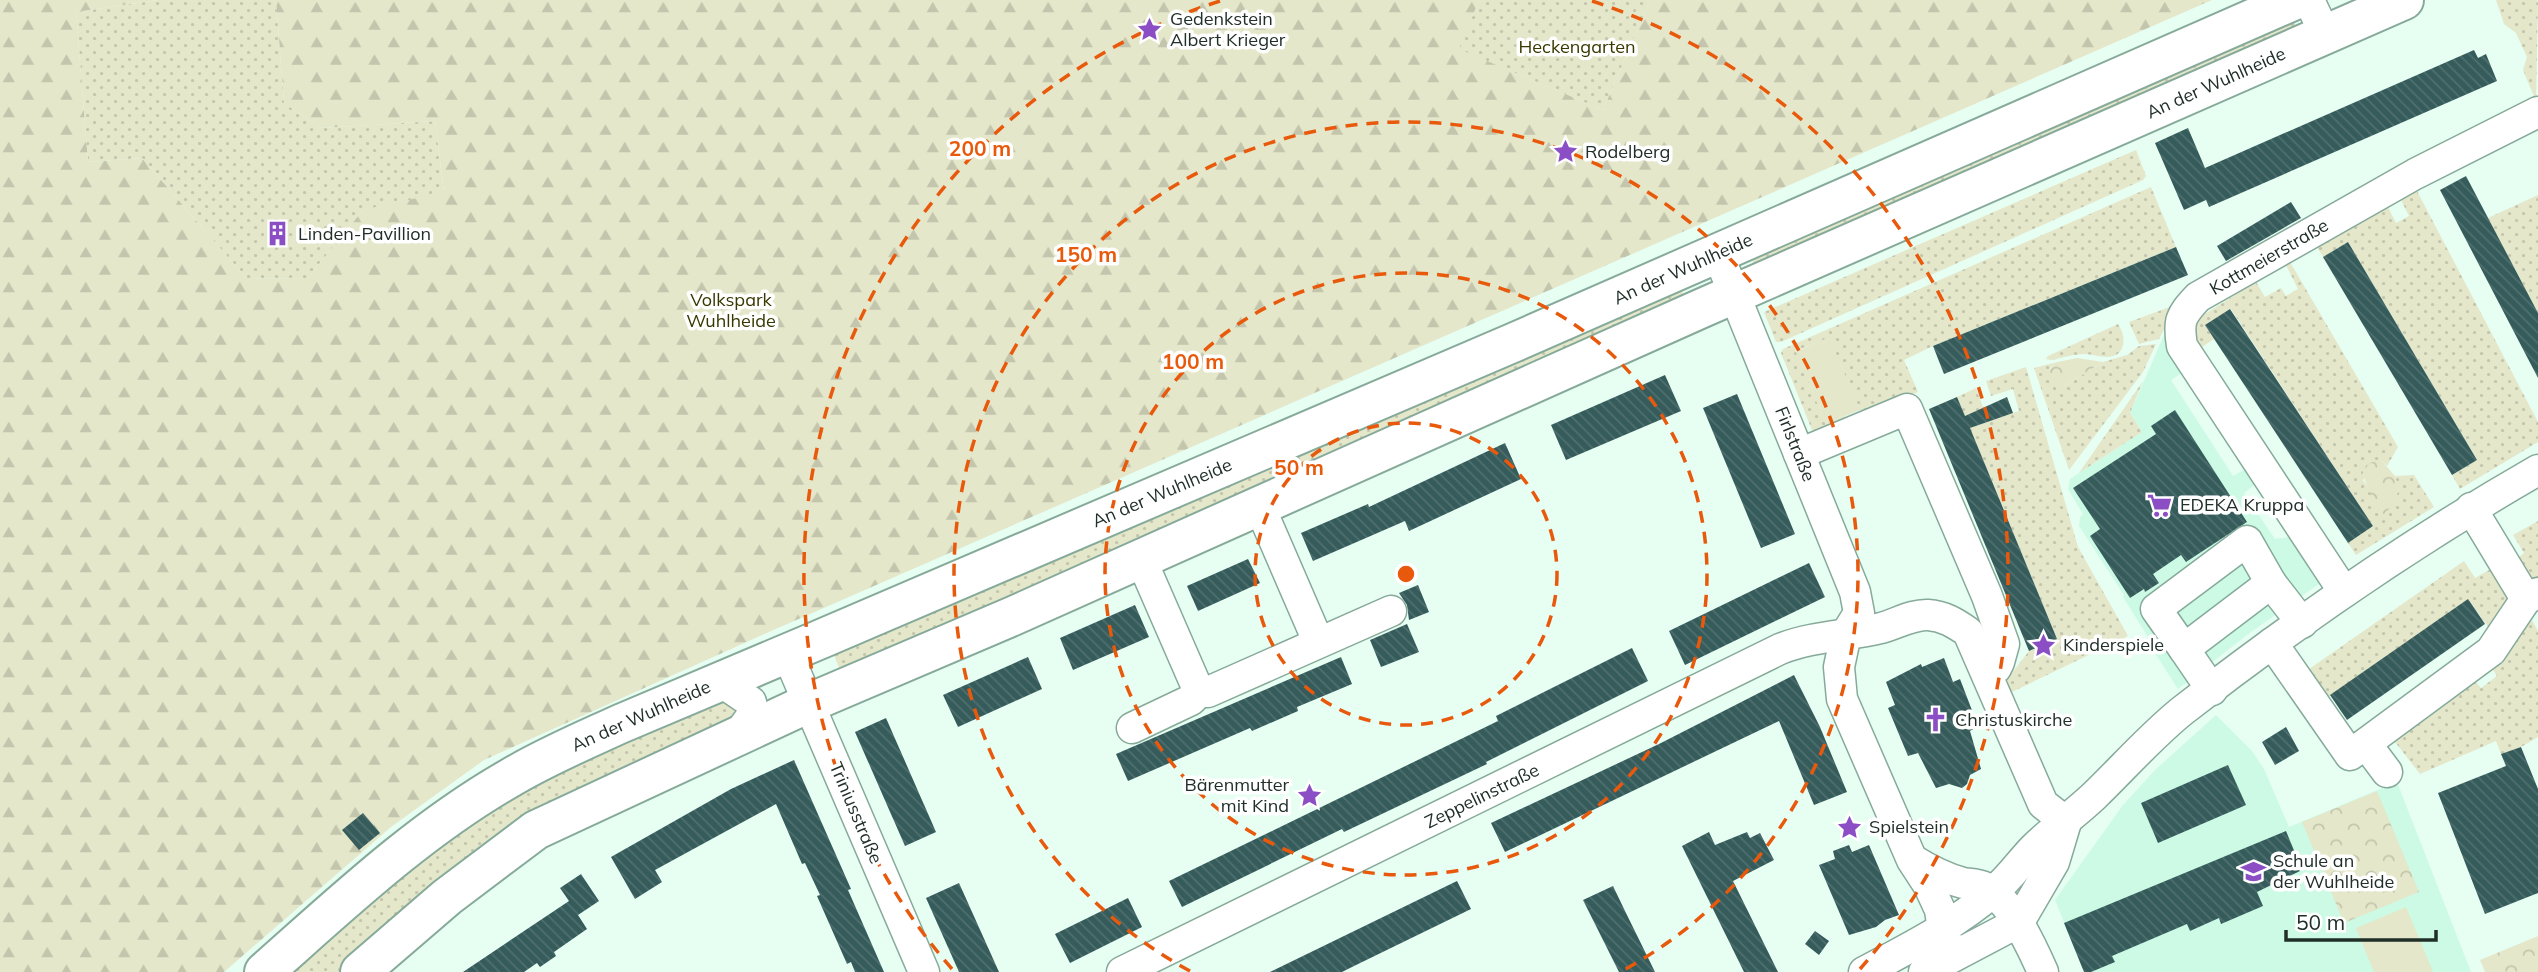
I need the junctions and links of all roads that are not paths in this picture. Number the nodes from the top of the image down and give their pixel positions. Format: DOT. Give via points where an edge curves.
graph roads {
  1 [pos="2295,0"];
  2 [pos="2309,0"];
  3 [pos="2404,0"];
  4 [pos="2325,34"];
  5 [pos="2538,112"];
  6 [pos="1717,254"];
  7 [pos="1734,294"];
  8 [pos="1799,454"];
  9 [pos="2538,470"];
  10 [pos="1259,505"];
  11 [pos="2471,509"];
  12 [pos="1141,559"];
  13 [pos="2271,583"];
  14 [pos="2343,592"];
  15 [pos="2532,596"];
  16 [pos="1391,611"];
  17 [pos="2302,622"];
  18 [pos="1846,634"];
  19 [pos="1313,643"];
  20 [pos="2272,643"];
  21 [pos="2184,649"];
  22 [pos="788,653"];
  23 [pos="1988,674"];
  24 [pos="719,681"];
  25 [pos="2212,690"];
  26 [pos="1199,692"];
  27 [pos="809,703"];
  28 [pos="1132,728"];
  29 [pos="737,736"];
  30 [pos="2366,744"];
  31 [pos="2387,772"];
  32 [pos="2066,822"];
  33 [pos="1913,860"];
  34 [pos="1993,892"];
  35 [pos="2019,922"];
  36 [pos="1943,940"];
  37 [pos="264,972"];
  38 [pos="359,972"];
  39 [pos="924,972"];
  40 [pos="1122,972"];
  41 [pos="1864,972"];
  42 [pos="1924,972"];
  43 [pos="2043,972"];
  1 -- 6 [label="main road, An der Wuhlheide"];
  2 -- 4 [label="street"];
  3 -- 4 [label="main road, An der Wuhlheide"];
  4 -- 7 [label="main road, An der Wuhlheide"];
  5 -- 14 [label="street, Kottmeierstraße" via="2415,174 2198,297 2179,324 2182,346"];
  6 -- 7 [label="street, Firlstraße"];
  6 -- 22 [label="main road, An der Wuhlheide"];
  7 -- 8 [label="street, Firlstraße"];
  7 -- 10 [label="main road, An der Wuhlheide"];
  8 -- 18 [label="street, Firlstraße" via="1855,592 1859,613"];
  8 -- 23 [label="street" via="1908,409 2004,644 1996,668"];
  9 -- 11 [label="street"];
  10 -- 12 [label="main road, An der Wuhlheide"];
  10 -- 19 [label="street" via="1314,632"];
  11 -- 14 [label="street"];
  11 -- 15 [label="street"];
  12 -- 26 [label="street"];
  12 -- 27 [label="main road, An der Wuhlheide"];
  13 -- 17 [label="street"];
  13 -- 21 [label="street"];
  13 -- 21 [label="street" via="2247,541 2156,609"];
  14 -- 17 [label="street"];
  15 -- 30 [label="street" via="2491,651"];
  16 -- 19 [label="street"];
  17 -- 20 [label="street"];
  18 -- 23 [label="street" via="1924,615 1940,617 1968,632"];
  18 -- 33 [label="street, Firlstraße" via="1839,667 1842,699"];
  18 -- 40 [label="street, Zeppelinstraße" via="1780,649"];
  19 -- 26 [label="street" via="1208,692"];
  20 -- 25 [label="street"];
  20 -- 30 [label="street" via="2350,755"];
  21 -- 25 [label="street"];
  22 -- 24 [label="main road, An der Wuhlheide"];
  22 -- 27 [label="street, Triniusstraße"];
  23 -- 32 [label="street" via="2043,804"];
  24 -- 29 [label="street" via="751,702 753,714"];
  24 -- 37 [label="main road, An der Wuhlheide" via="579,743 511,777 453,814 366,881"];
  25 -- 32 [label="street" via="2181,713"];
  26 -- 28 [label="street"];
  27 -- 29 [label="main road, An der Wuhlheide"];
  27 -- 39 [label="street, Triniusstraße"];
  29 -- 38 [label="main road, An der Wuhlheide" via="536,830"];
  30 -- 31 [label="street"];
  32 -- 34 [label="street"];
  32 -- 35 [label="street" via="2054,862"];
  33 -- 34 [label="street" via="1936,874"];
  33 -- 36 [label="street, Firlstraße" via="1940,910"];
  34 -- 35 [label="street"];
  34 -- 36 [label="street"];
  35 -- 36 [label="street"];
  35 -- 43 [label="street"];
  36 -- 41 [label="street"];
  36 -- 42 [label="street"];
}
